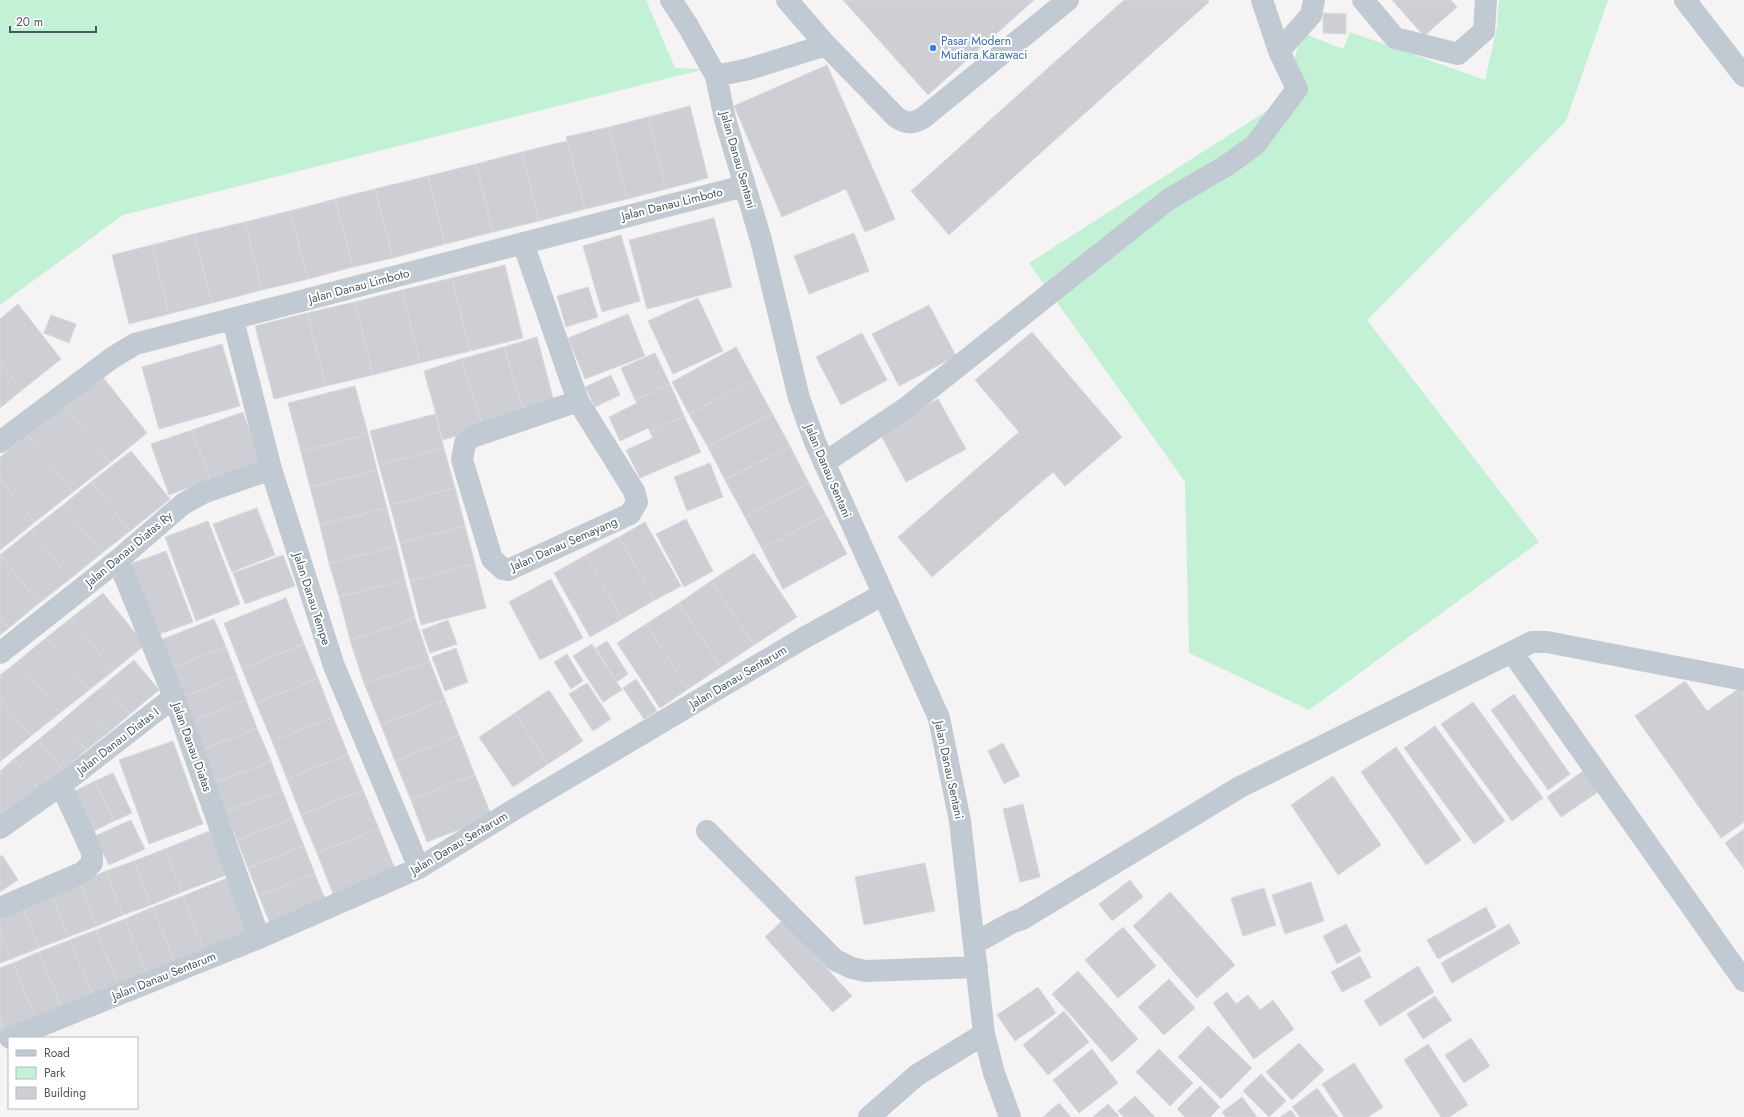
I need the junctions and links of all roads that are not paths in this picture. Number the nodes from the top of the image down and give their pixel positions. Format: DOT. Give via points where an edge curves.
graph roads {
  1 [pos="671,0"];
  2 [pos="787,0"];
  3 [pos="1068,0"];
  4 [pos="1262,0"];
  5 [pos="1314,0"];
  6 [pos="1363,0"];
  7 [pos="1486,0"];
  8 [pos="1685,0"];
  9 [pos="826,45"];
  10 [pos="1279,51"];
  11 [pos="716,76"];
  12 [pos="1744,76"];
  13 [pos="744,186"];
  14 [pos="523,243"];
  15 [pos="232,320"];
  16 [pos="578,401"];
  17 [pos="0,442"];
  18 [pos="824,463"];
  19 [pos="271,469"];
  20 [pos="118,560"];
  21 [pos="882,595"];
  22 [pos="1512,652"];
  23 [pos="0,653"];
  24 [pos="1744,680"];
  25 [pos="174,697"];
  26 [pos="61,785"];
  27 [pos="0,828"];
  28 [pos="707,831"];
  29 [pos="419,868"];
  30 [pos="0,908"];
  31 [pos="259,938"];
  32 [pos="975,943"];
  33 [pos="978,967"];
  34 [pos="1744,981"];
  35 [pos="984,1034"];
  36 [pos="12,1037"];
  37 [pos="869,1117"];
  38 [pos="1010,1117"];
  1 -- 11 [label="street, Jalan Danau Sentani"];
  2 -- 9 [label="street"];
  3 -- 9 [label="street" via="914,123 904,122 896,117"];
  4 -- 10 [label="street"];
  5 -- 10 [label="street" via="1311,15"];
  6 -- 7 [label="street" via="1395,38 1458,54 1484,31"];
  8 -- 12 [label="street"];
  9 -- 11 [label="street" via="749,69"];
  10 -- 18 [label="street" via="1296,88 1255,145 1226,166 1169,199 907,407"];
  11 -- 13 [label="street, Jalan Danau Sentani"];
  13 -- 14 [label="street, Jalan Danau Limboto"];
  13 -- 18 [label="street, Jalan Danau Sentani" via="799,398"];
  14 -- 15 [label="street, Jalan Danau Limboto"];
  14 -- 16 [label="street, Jalan Danau Semayang"];
  15 -- 17 [label="street, Jalan Danau Limboto" via="135,344 112,358"];
  15 -- 19 [label="street, Jalan Danau Tempe"];
  16 -- 16 [label="street, Jalan Danau Semayang" via="634,491 637,502 630,514 508,570 503,569 492,559 489,552 462,460 465,443 472,437"];
  18 -- 21 [label="street, Jalan Danau Sentani"];
  19 -- 20 [label="street, Jalan Danau Diatas Ry" via="190,500"];
  19 -- 29 [label="street, Jalan Danau Tempe" via="334,666"];
  20 -- 23 [label="street, Jalan Danau Diatas Ry"];
  20 -- 25 [label="street, Jalan Danau Diatas"];
  21 -- 29 [label="street, Jalan Danau Sentarum" via="789,647"];
  21 -- 32 [label="street, Jalan Danau Sentani" via="938,718 960,821"];
  22 -- 24 [label="street" via="1532,642 1547,642"];
  22 -- 32 [label="street" via="1240,787 1022,919"];
  22 -- 34 [label="street"];
  25 -- 26 [label="street, Jalan Danau Diatas I"];
  25 -- 31 [label="street, Jalan Danau Diatas"];
  26 -- 27 [label="street, Jalan Danau Diatas I"];
  26 -- 30 [label="street" via="92,852 92,862 83,872"];
  28 -- 33 [label="street" via="835,960 866,971"];
  29 -- 31 [label="street, Jalan Danau Sentarum"];
  31 -- 36 [label="street, Jalan Danau Sentarum"];
  32 -- 33 [label="street, Jalan Danau Sentani"];
  33 -- 35 [label="street, Jalan Danau Sentani"];
  35 -- 37 [label="street" via="917,1075"];
  35 -- 38 [label="street, Jalan Danau Sentani" via="994,1073"];
}
